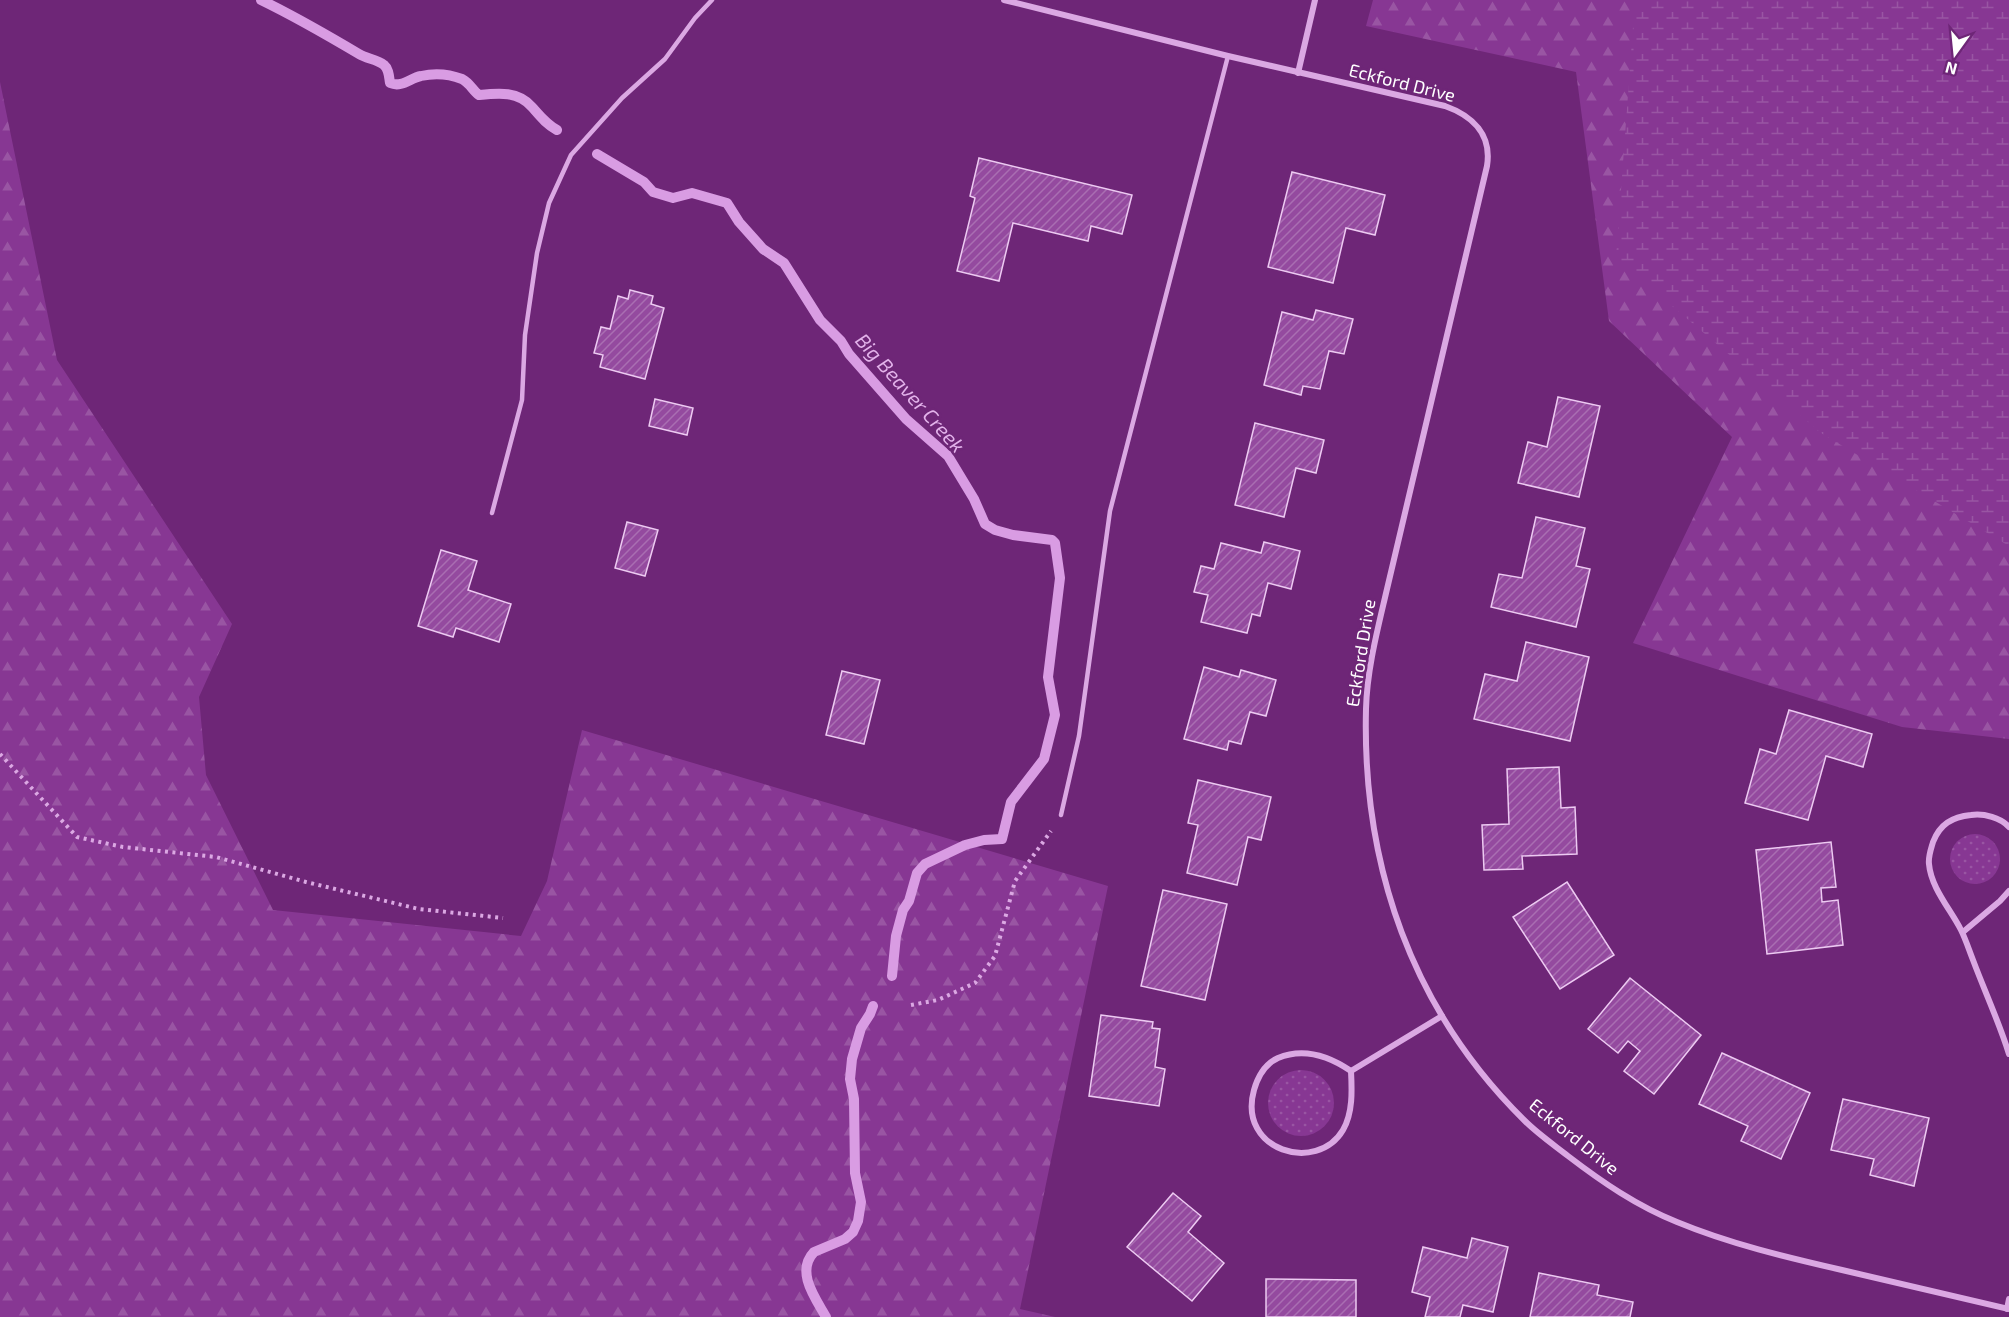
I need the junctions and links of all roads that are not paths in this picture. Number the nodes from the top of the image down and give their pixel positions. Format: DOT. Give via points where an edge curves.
graph roads {
  1 [pos="712,0"];
  2 [pos="1004,0"];
  3 [pos="1315,0"];
  4 [pos="1228,56"];
  5 [pos="1298,73"];
  6 [pos="492,513"];
  7 [pos="1061,815"];
  8 [pos="2009,827"];
  9 [pos="2009,891"];
  10 [pos="1963,932"];
  11 [pos="1442,1016"];
  12 [pos="2009,1054"];
  13 [pos="1351,1071"];
  14 [pos="2009,1299"];
  15 [pos="2008,1309"];
  1 -- 6 [label="lane" via="665,59 622,98 571,155 549,202 528,311 522,400"];
  2 -- 4 [label="street, Eckford Drive"];
  3 -- 5 [label="street"];
  4 -- 5 [label="street, Eckford Drive"];
  4 -- 7 [label="lane" via="1110,511 1079,736"];
  5 -- 11 [label="street, Eckford Drive" via="1459,111 1483,134 1489,155 1377,634 1366,706 1368,772 1378,855 1402,936"];
  8 -- 10 [label="street" via="1977,814 1959,816 1937,833 1929,864 1934,882"];
  9 -- 10 [label="street"];
  10 -- 12 [label="street"];
  11 -- 13 [label="street"];
  11 -- 15 [label="street, Eckford Drive" via="1466,1052 1526,1122 1635,1202 1727,1241"];
  13 -- 13 [label="street" via="1312,1053 1293,1053 1264,1068 1251,1102 1252,1116 1262,1138 1286,1151 1302,1153 1333,1142 1344,1129 1350,1108"];
  14 -- 15 [label="street"];
}
